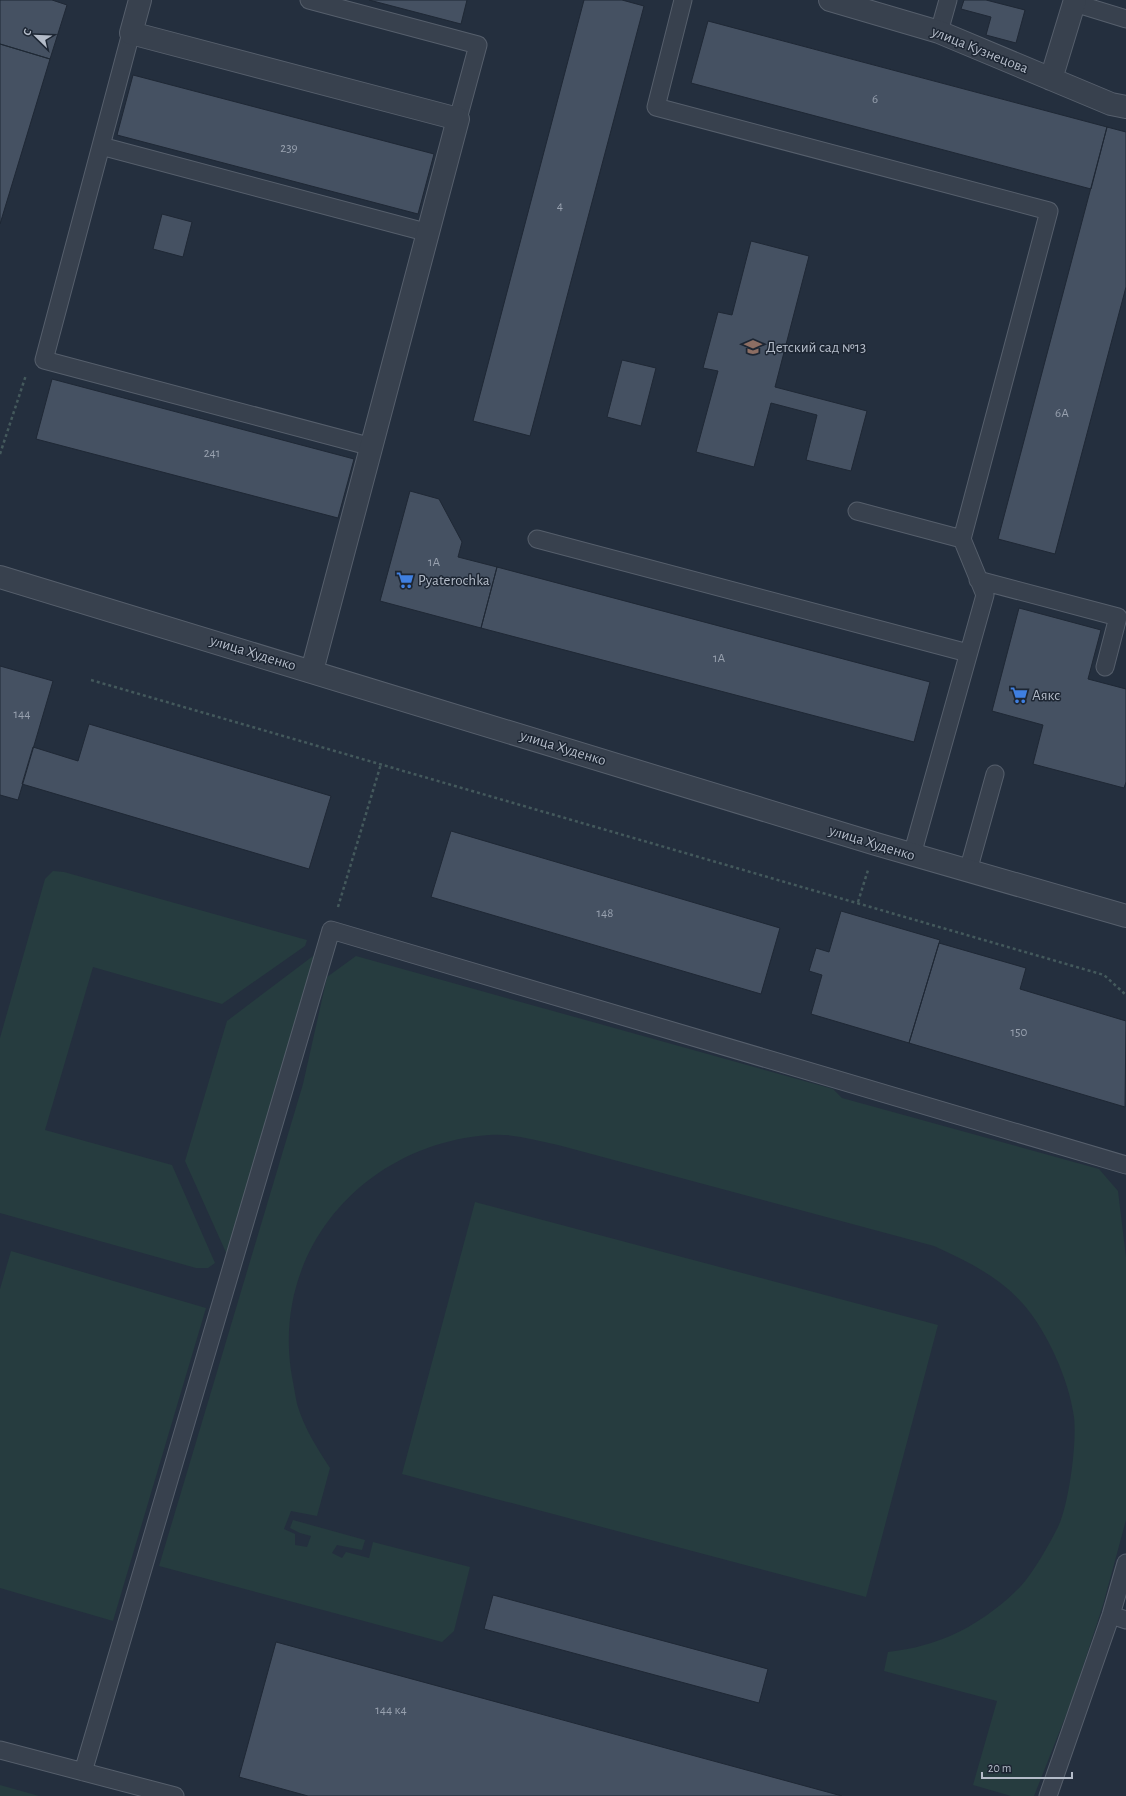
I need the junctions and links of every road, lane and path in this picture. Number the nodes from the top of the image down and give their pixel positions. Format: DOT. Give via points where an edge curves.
graph roads {
  1 [pos="140,0"];
  2 [pos="309,0"];
  3 [pos="683,0"];
  4 [pos="830,0"];
  5 [pos="948,0"];
  6 [pos="1075,2"];
  7 [pos="1126,19"];
  8 [pos="939,32"];
  9 [pos="131,33"];
  10 [pos="1051,79"];
  11 [pos="1126,107"];
  12 [pos="458,119"];
  13 [pos="101,146"];
  14 [pos="429,233"];
  15 [pos="44,360"];
  16 [pos="372,447"];
  17 [pos="0,454"];
  18 [pos="857,511"];
  19 [pos="537,539"];
  20 [pos="962,539"];
  21 [pos="0,577"];
  22 [pos="978,580"];
  23 [pos="968,653"];
  24 [pos="1105,667"];
  25 [pos="312,671"];
  26 [pos="91,680"];
  27 [pos="381,764"];
  28 [pos="995,774"];
  29 [pos="876,844"];
  30 [pos="912,855"];
  31 [pos="968,871"];
  32 [pos="858,902"];
  33 [pos="1126,916"];
  34 [pos="331,930"];
  35 [pos="1126,995"];
  36 [pos="1126,1165"];
  37 [pos="1126,1563"];
  38 [pos="1118,1618"];
  39 [pos="0,1750"];
  40 [pos="83,1772"];
  41 [pos="175,1796"];
  42 [pos="1048,1796"];
  1 -- 9 [label="street"];
  2 -- 12 [label="lane" via="478,45"];
  3 -- 20 [label="lane" via="656,107 1049,211"];
  4 -- 8 [label="street, улица Кузнецова"];
  5 -- 8 [label="lane"];
  6 -- 7 [label="lane"];
  6 -- 10 [label="street"];
  8 -- 10 [label="street, улица Кузнецова"];
  9 -- 12 [label="street"];
  9 -- 13 [label="lane"];
  10 -- 11 [label="street, улица Кузнецова" via="1111,104"];
  12 -- 14 [label="street"];
  13 -- 14 [label="lane"];
  13 -- 15 [label="lane"];
  14 -- 16 [label="street"];
  15 -- 16 [label="lane"];
  15 -- 17 [label="path" via="27,370"];
  16 -- 25 [label="street"];
  18 -- 20 [label="lane"];
  19 -- 23 [label="lane"];
  20 -- 22 [label="lane"];
  21 -- 25 [label="street, улица Худенко"];
  22 -- 23 [label="lane" via="985,595"];
  22 -- 24 [label="lane" via="1118,617"];
  23 -- 30 [label="lane"];
  25 -- 29 [label="street, улица Худенко"];
  26 -- 27 [label="path"];
  27 -- 32 [label="path"];
  27 -- 34 [label="path"];
  28 -- 31 [label="lane"];
  29 -- 30 [label="street, улица Худенко"];
  29 -- 32 [label="path"];
  30 -- 31 [label="street, улица Худенко"];
  31 -- 33 [label="street, улица Худенко"];
  32 -- 35 [label="path" via="1104,975"];
  34 -- 36 [label="lane"];
  34 -- 40 [label="lane"];
  37 -- 38 [label="lane"];
  38 -- 42 [label="lane"];
  39 -- 40 [label="lane"];
  40 -- 41 [label="lane"];
}
